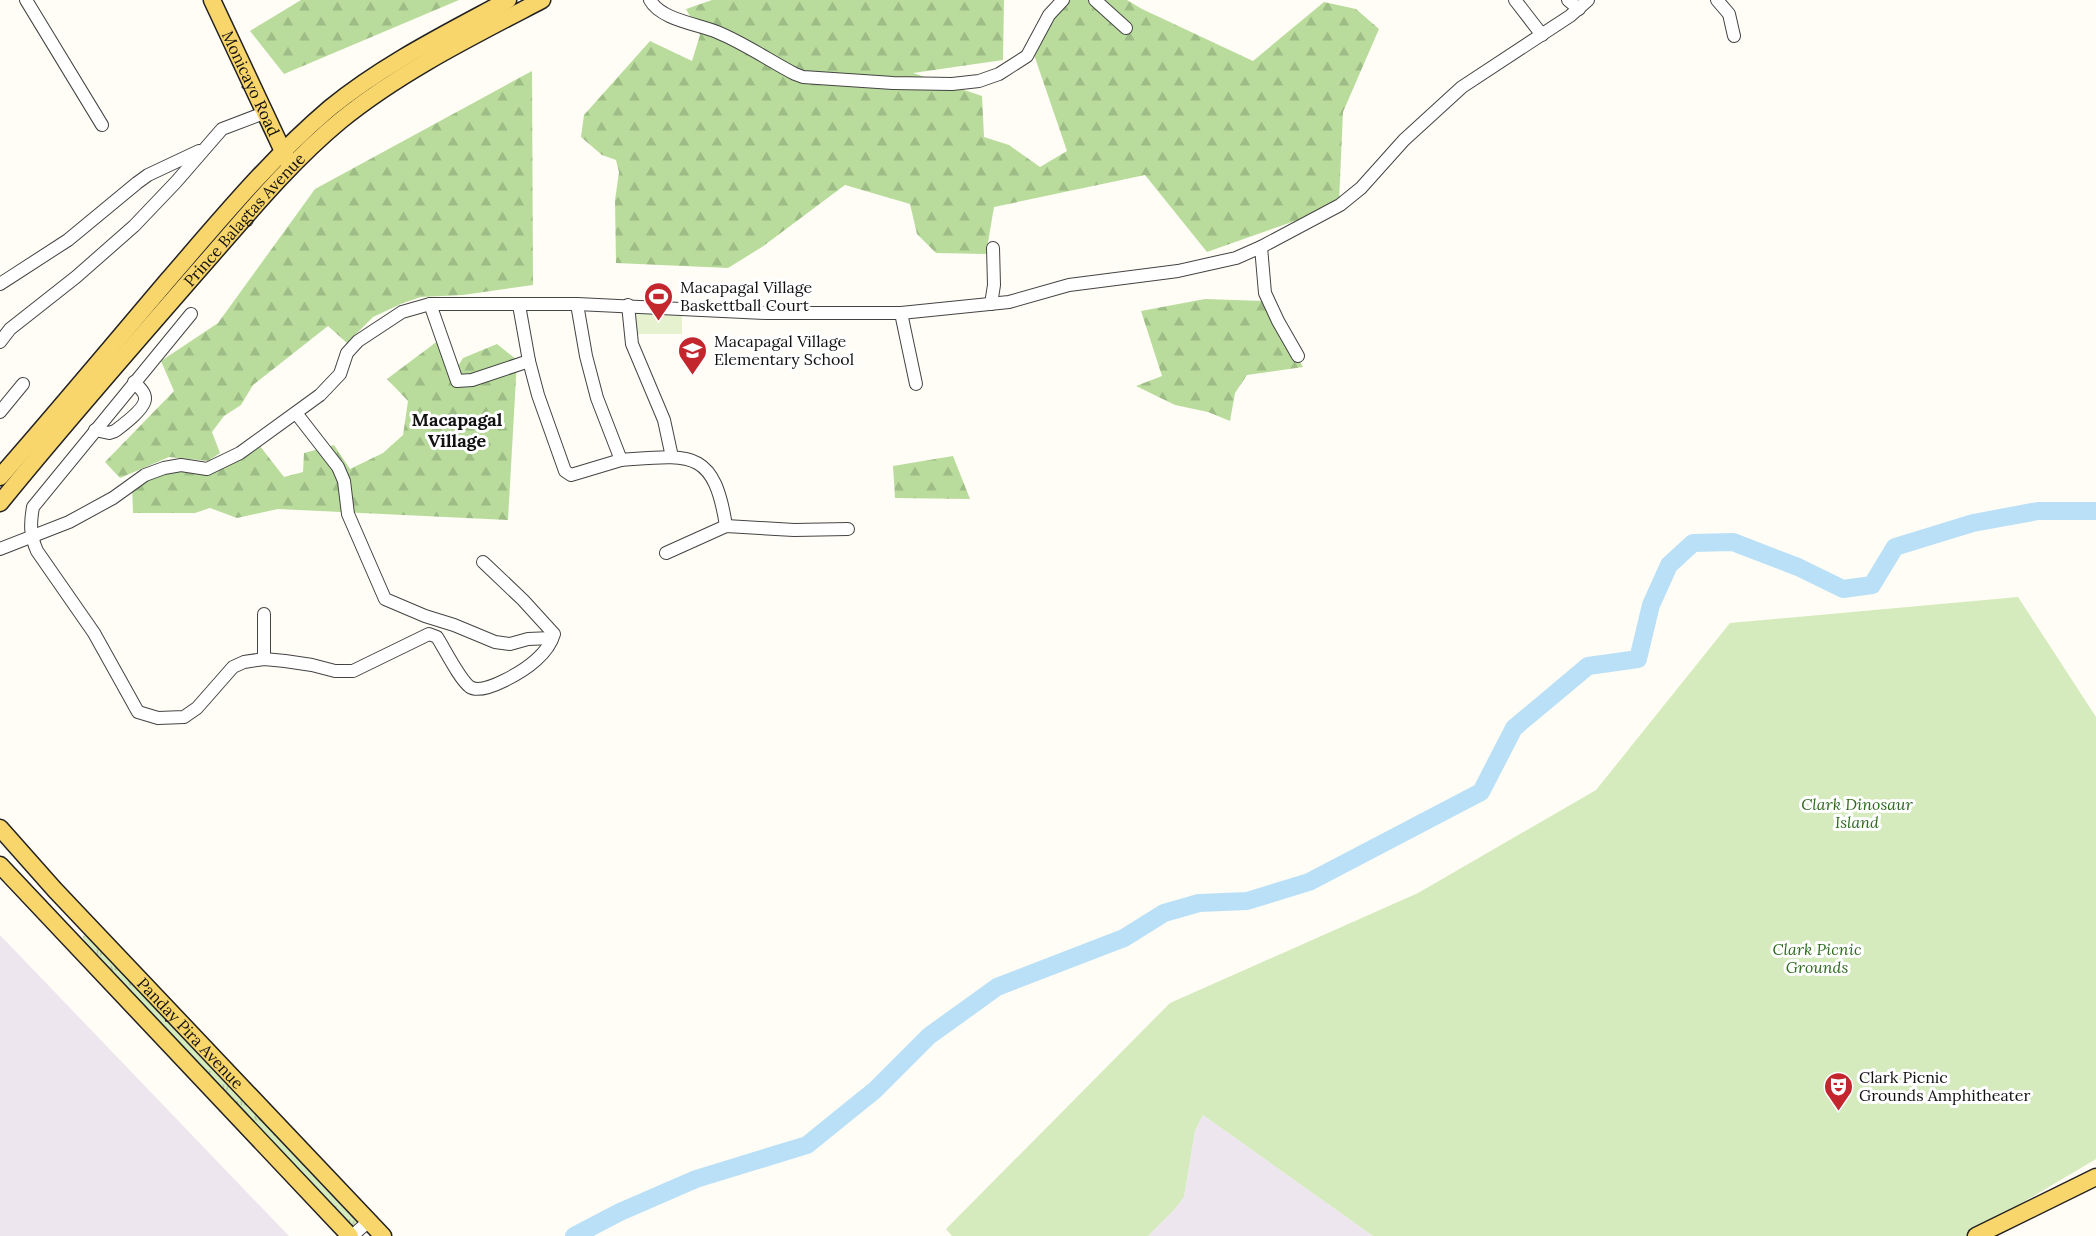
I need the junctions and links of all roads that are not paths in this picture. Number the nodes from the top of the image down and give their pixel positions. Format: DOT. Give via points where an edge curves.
graph roads {
  1 [pos="26,0"];
  2 [pos="212,0"];
  3 [pos="508,0"];
  4 [pos="542,0"];
  5 [pos="650,0"];
  6 [pos="1063,0"];
  7 [pos="1095,0"];
  8 [pos="1515,0"];
  9 [pos="1569,0"];
  10 [pos="1717,0"];
  11 [pos="1583,4"];
  12 [pos="1126,28"];
  13 [pos="1542,34"];
  14 [pos="1734,36"];
  15 [pos="264,113"];
  16 [pos="102,125"];
  17 [pos="203,149"];
  18 [pos="287,160"];
  19 [pos="1261,247"];
  20 [pos="993,248"];
  21 [pos="0,284"];
  22 [pos="430,304"];
  23 [pos="578,304"];
  24 [pos="991,304"];
  25 [pos="519,305"];
  26 [pos="628,305"];
  27 [pos="901,313"];
  28 [pos="191,314"];
  29 [pos="0,342"];
  30 [pos="1298,356"];
  31 [pos="529,361"];
  32 [pos="134,382"];
  33 [pos="23,384"];
  34 [pos="916,384"];
  35 [pos="0,412"];
  36 [pos="296,413"];
  37 [pos="96,430"];
  38 [pos="672,457"];
  39 [pos="621,460"];
  40 [pos="0,477"];
  41 [pos="0,503"];
  42 [pos="726,526"];
  43 [pos="848,529"];
  44 [pos="32,538"];
  45 [pos="0,549"];
  46 [pos="666,553"];
  47 [pos="483,562"];
  48 [pos="264,614"];
  49 [pos="552,638"];
  50 [pos="264,659"];
  51 [pos="0,828"];
  52 [pos="0,865"];
  53 [pos="55,890"];
  54 [pos="36,905"];
  55 [pos="2096,1177"];
  56 [pos="375,1231"];
  57 [pos="351,1236"];
  58 [pos="1976,1236"];
  1 -- 16 [label="street"];
  2 -- 15 [label="main road, Monicayo Road"];
  3 -- 18 [label="main road, Prince Balagtas Avenue" via="366,80 314,122"];
  4 -- 18 [label="main road, Prince Balagtas Avenue" via="378,93"];
  5 -- 6 [label="street" via="664,12 717,32 803,77 952,84 999,74 1027,56 1049,15"];
  7 -- 12 [label="street"];
  8 -- 13 [label="street"];
  9 -- 11 [label="street"];
  10 -- 14 [label="street" via="1729,14"];
  11 -- 13 [label="street"];
  13 -- 19 [label="street" via="1462,87 1348,199"];
  15 -- 17 [label="street" via="222,129"];
  15 -- 18 [label="main road, Monicayo Road"];
  17 -- 21 [label="street" via="143,179 68,240"];
  17 -- 29 [label="street" via="134,226 10,329"];
  18 -- 40 [label="main road, Prince Balagtas Avenue" via="206,236"];
  18 -- 41 [label="main road, Prince Balagtas Avenue"];
  19 -- 24 [label="street" via="1236,258 1178,271 1069,285"];
  19 -- 30 [label="street" via="1265,293"];
  20 -- 24 [label="street"];
  22 -- 25 [label="street"];
  22 -- 31 [label="street" via="457,381 472,380"];
  22 -- 36 [label="street" via="402,312 358,341 347,353 340,374"];
  23 -- 25 [label="street"];
  23 -- 26 [label="street"];
  23 -- 39 [label="street" via="597,398"];
  24 -- 27 [label="street"];
  25 -- 31 [label="street"];
  26 -- 27 [label="street" via="766,313"];
  26 -- 38 [label="street" via="632,344 662,414"];
  27 -- 34 [label="street"];
  28 -- 32 [label="street"];
  31 -- 39 [label="street" via="567,474"];
  32 -- 37 [label="street"];
  32 -- 37 [label="street" via="142,390 143,406 115,431"];
  33 -- 35 [label="street"];
  36 -- 44 [label="street" via="214,467 200,470 181,465 145,475 98,507"];
  36 -- 49 [label="street" via="338,467 348,514 385,599 495,642 510,644"];
  37 -- 44 [label="street" via="33,507"];
  38 -- 39 [label="street"];
  38 -- 42 [label="street" via="699,462 708,471 722,503"];
  42 -- 43 [label="street"];
  42 -- 46 [label="street"];
  44 -- 45 [label="street"];
  44 -- 50 [label="street" via="94,633 138,712 158,718 184,717 233,667"];
  47 -- 49 [label="street" via="552,630"];
  48 -- 50 [label="street"];
  49 -- 50 [label="street" via="526,668 479,689 464,681 437,637 429,634 353,671"];
  51 -- 53 [label="main road, Panday Pira Avenue"];
  52 -- 54 [label="main road, Panday Pira Avenue"];
  53 -- 54 [label="main road"];
  53 -- 56 [label="main road, Panday Pira Avenue"];
  54 -- 57 [label="main road, Panday Pira Avenue"];
  55 -- 58 [label="main road"];
  56 -- 57 [label="street"];
}
